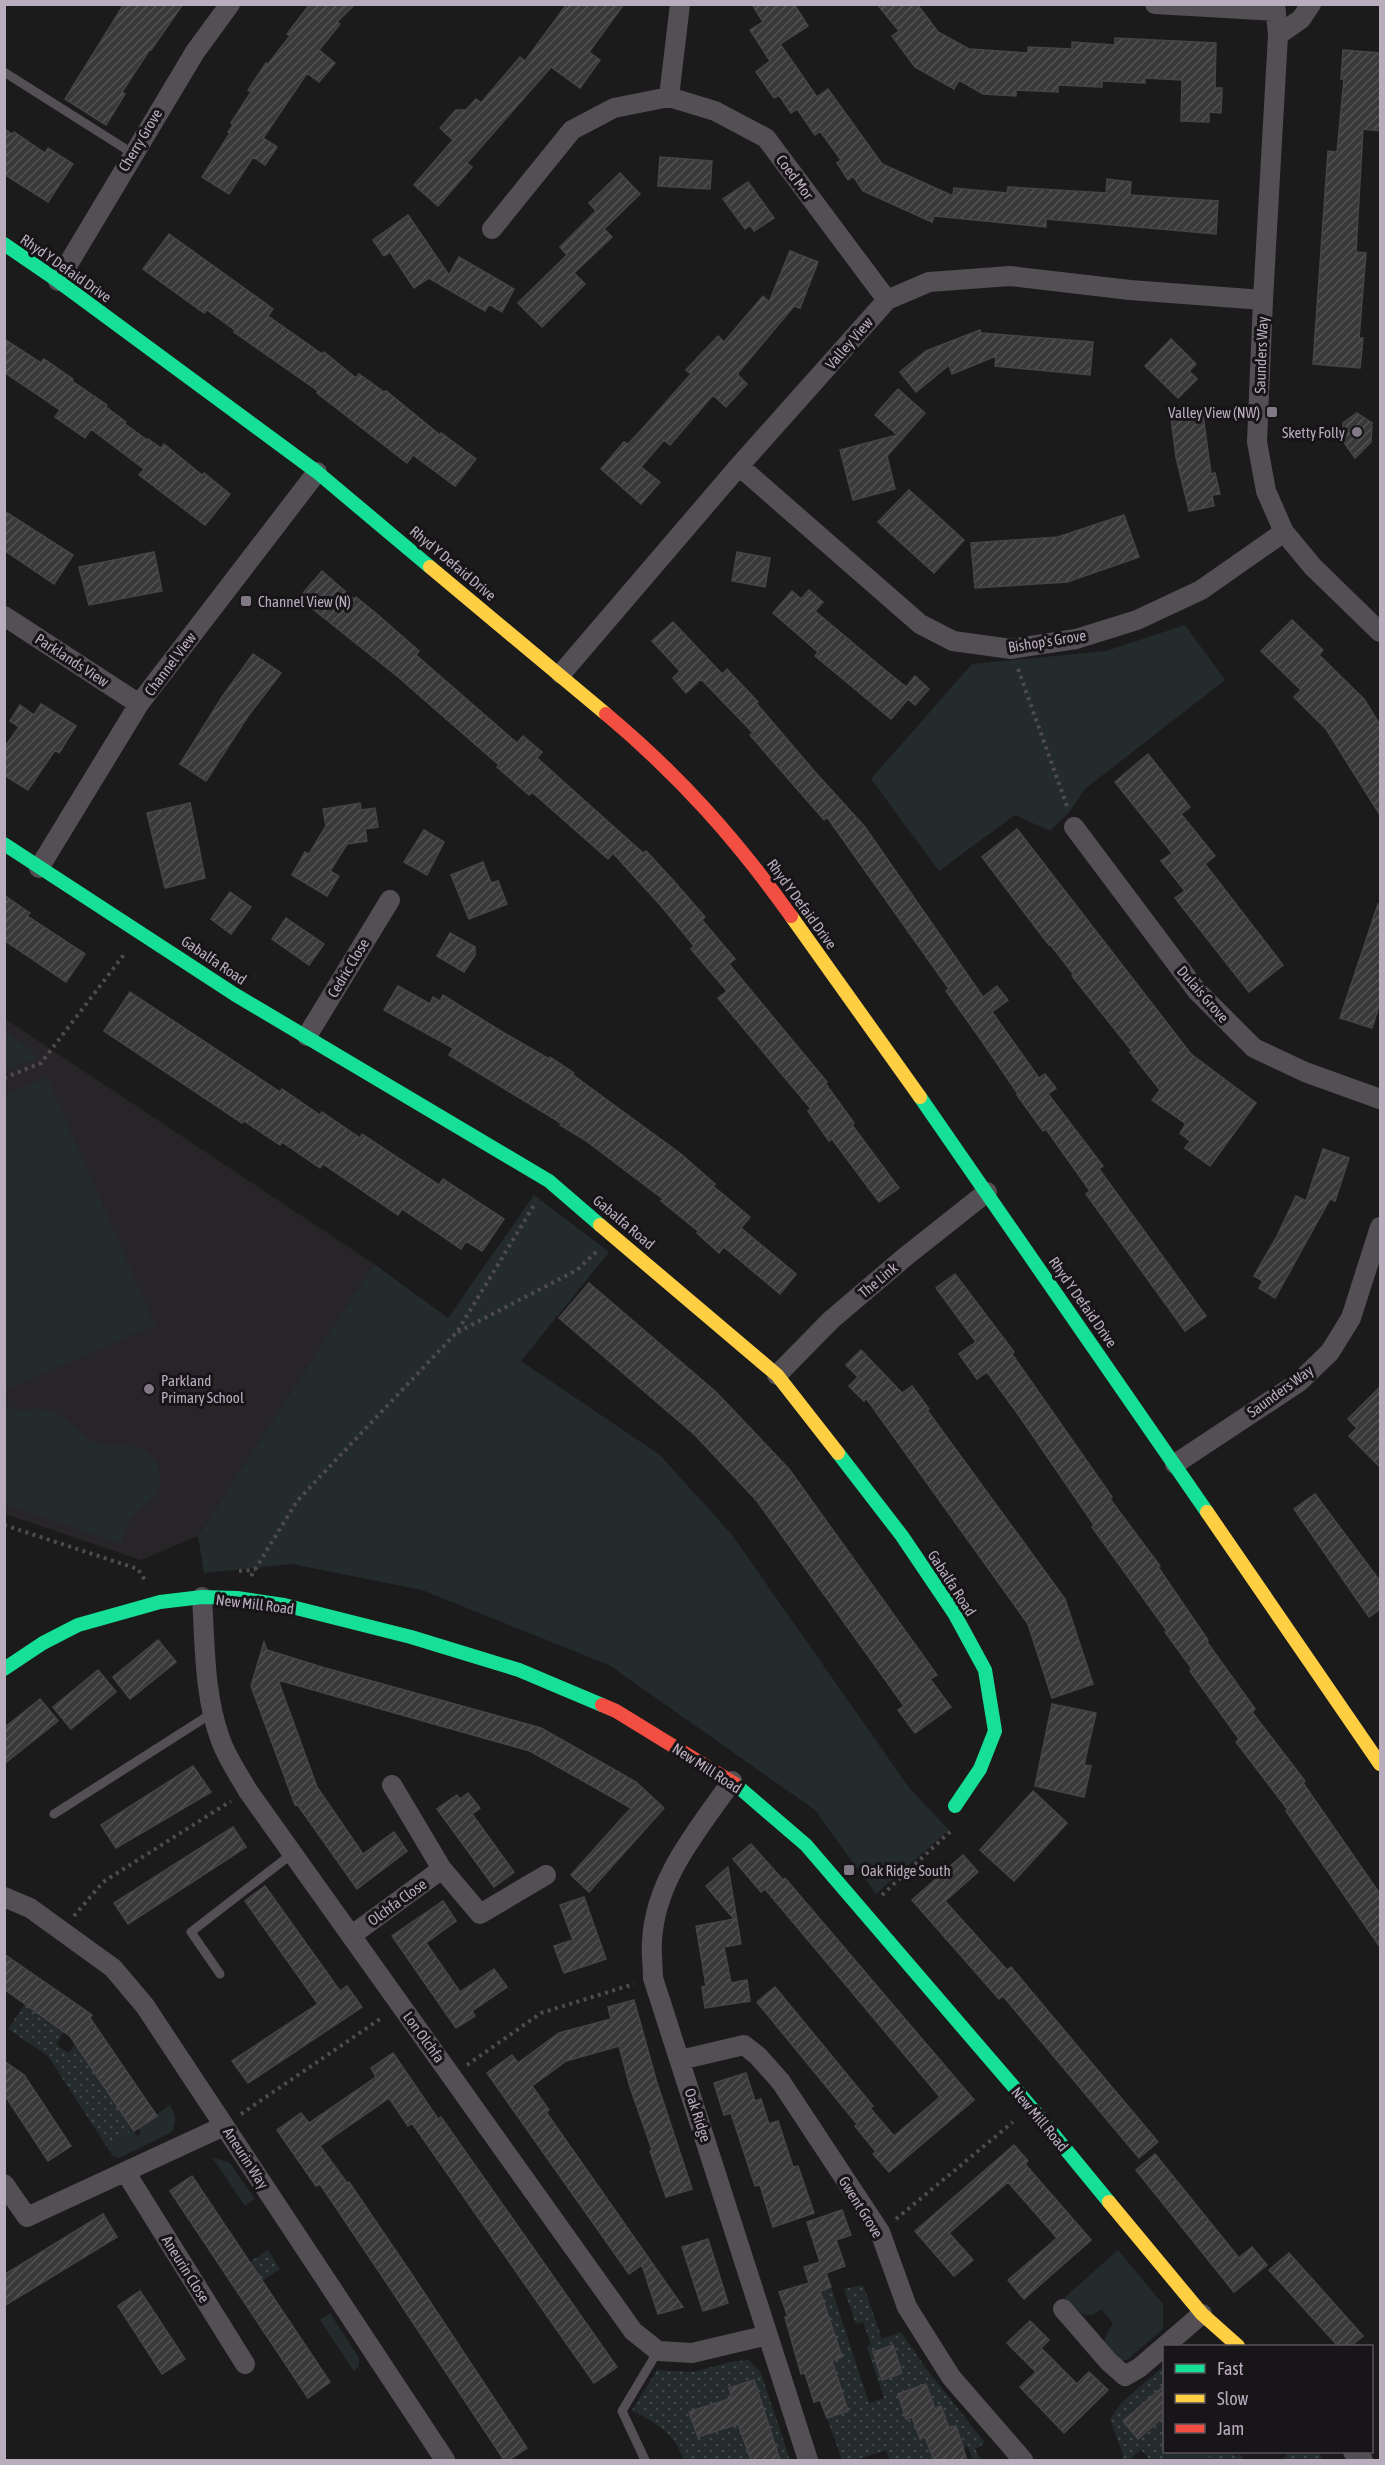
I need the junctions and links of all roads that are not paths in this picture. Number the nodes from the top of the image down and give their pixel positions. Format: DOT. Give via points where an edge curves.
graph roads {
  1 [pos="230,4"];
  2 [pos="680,4"];
  3 [pos="1155,4"];
  4 [pos="1311,4"];
  5 [pos="1276,8"];
  6 [pos="1278,35"];
  7 [pos="4,72"];
  8 [pos="669,97"];
  9 [pos="132,153"];
  10 [pos="492,229"];
  11 [pos="4,244"];
  12 [pos="58,281"];
  13 [pos="887,300"];
  14 [pos="1263,300"];
  15 [pos="739,466"];
  16 [pos="317,472"];
  17 [pos="1284,532"];
  18 [pos="4,616"];
  19 [pos="1380,632"];
  20 [pos="561,674"];
  21 [pos="139,704"];
  22 [pos="1074,827"];
  23 [pos="4,844"];
  24 [pos="39,868"];
  25 [pos="390,900"];
  26 [pos="307,1036"];
  27 [pos="1380,1099"];
  28 [pos="987,1192"];
  29 [pos="1380,1227"];
  30 [pos="777,1375"];
  31 [pos="1175,1464"];
  32 [pos="202,1598"];
  33 [pos="4,1668"];
  34 [pos="214,1712"];
  35 [pos="1380,1764"];
  36 [pos="732,1781"];
  37 [pos="392,1785"];
  38 [pos="955,1806"];
  39 [pos="54,1814"];
  40 [pos="293,1853"];
  41 [pos="442,1869"];
  42 [pos="546,1875"];
  43 [pos="4,1897"];
  44 [pos="352,1935"];
  45 [pos="220,1974"];
  46 [pos="680,2060"];
  47 [pos="224,2126"];
  48 [pos="126,2173"];
  49 [pos="4,2184"];
  50 [pos="1063,2309"];
  51 [pos="1202,2314"];
  52 [pos="768,2335"];
  53 [pos="1166,2345"];
  54 [pos="1237,2345"];
  55 [pos="1163,2347"];
  56 [pos="658,2351"];
  57 [pos="245,2364"];
  58 [pos="446,2460"];
  59 [pos="645,2460"];
  60 [pos="808,2460"];
  61 [pos="1023,2460"];
  1 -- 9 [label="street, Cherry Grove"];
  2 -- 8 [label="street"];
  3 -- 5 [label="street"];
  4 -- 6 [label="street" via="1301,20"];
  5 -- 6 [label="street, Saunders Way"];
  6 -- 14 [label="street, Saunders Way"];
  7 -- 9 [label="lane"];
  8 -- 10 [label="street, Coed Mor" via="614,108 572,130"];
  8 -- 13 [label="street, Coed Mor" via="715,111 765,138"];
  9 -- 12 [label="street, Cherry Grove"];
  11 -- 12 [label="street, Rhyd Y Defaid Drive"];
  12 -- 16 [label="street, Rhyd Y Defaid Drive"];
  13 -- 14 [label="street, Valley View" via="929,282 1010,276"];
  13 -- 15 [label="street, Valley View"];
  14 -- 17 [label="street, Saunders Way" via="1257,442 1266,490"];
  15 -- 17 [label="street, Bishop's Grove" via="920,624 953,641 1011,649 1076,639 1137,620 1201,590"];
  15 -- 20 [label="street, Valley View"];
  16 -- 20 [label="street, Rhyd Y Defaid Drive"];
  16 -- 21 [label="street, Channel View"];
  17 -- 19 [label="street, Saunders Way" via="1313,567"];
  18 -- 21 [label="street, Parklands View"];
  20 -- 28 [label="street, Rhyd Y Defaid Drive" via="653,753 709,811 761,874"];
  21 -- 24 [label="street, Channel View"];
  22 -- 27 [label="street, Dulais Grove" via="1197,990 1254,1048 1305,1072"];
  23 -- 24 [label="street, Gabalfa Road"];
  24 -- 26 [label="street, Gabalfa Road" via="234,994"];
  25 -- 26 [label="street, Cedric Close"];
  26 -- 30 [label="street, Gabalfa Road" via="549,1181"];
  28 -- 30 [label="street, The Link" via="831,1320"];
  28 -- 31 [label="street, Rhyd Y Defaid Drive"];
  29 -- 31 [label="street, Saunders Way" via="1351,1317 1330,1352 1299,1382"];
  30 -- 38 [label="street, Gabalfa Road" via="902,1536 954,1613 985,1670 995,1731 980,1769"];
  31 -- 35 [label="street, Rhyd Y Defaid Drive"];
  32 -- 33 [label="street, New Mill Road" via="160,1602 78,1625"];
  32 -- 34 [label="street, Lon Olchfa" via="208,1689"];
  32 -- 36 [label="street, New Mill Road" via="284,1605 400,1634 519,1671 616,1711"];
  34 -- 39 [label="lane"];
  34 -- 40 [label="street, Lon Olchfa" via="220,1742 248,1791"];
  36 -- 46 [label="street, Oak Ridge" via="668,1876 657,1907 652,1940 653,1978"];
  36 -- 51 [label="street, New Mill Road" via="806,1845"];
  37 -- 41 [label="street, Olchfa Close"];
  40 -- 44 [label="street, Lon Olchfa"];
  40 -- 45 [label="lane" via="191,1932"];
  41 -- 42 [label="street, Olchfa Close" via="480,1914"];
  41 -- 44 [label="street, Olchfa Close"];
  43 -- 47 [label="street, Aneurin Way" via="30,1908 113,1968 145,2006"];
  44 -- 56 [label="street, Lon Olchfa" via="633,2331"];
  46 -- 52 [label="street, Oak Ridge"];
  46 -- 61 [label="street, Gwent Grove" via="744,2045 782,2082 880,2232 908,2307 944,2367"];
  47 -- 48 [label="street"];
  47 -- 58 [label="street, Aneurin Way"];
  48 -- 49 [label="street" via="27,2217"];
  48 -- 57 [label="street, Aneurin Close"];
  50 -- 55 [label="street" via="1125,2376"];
  51 -- 53 [label="street"];
  51 -- 54 [label="street, New Mill Road"];
  52 -- 56 [label="street" via="692,2353"];
  52 -- 60 [label="street, Oak Ridge"];
  56 -- 59 [label="lane" via="622,2411"];
}
